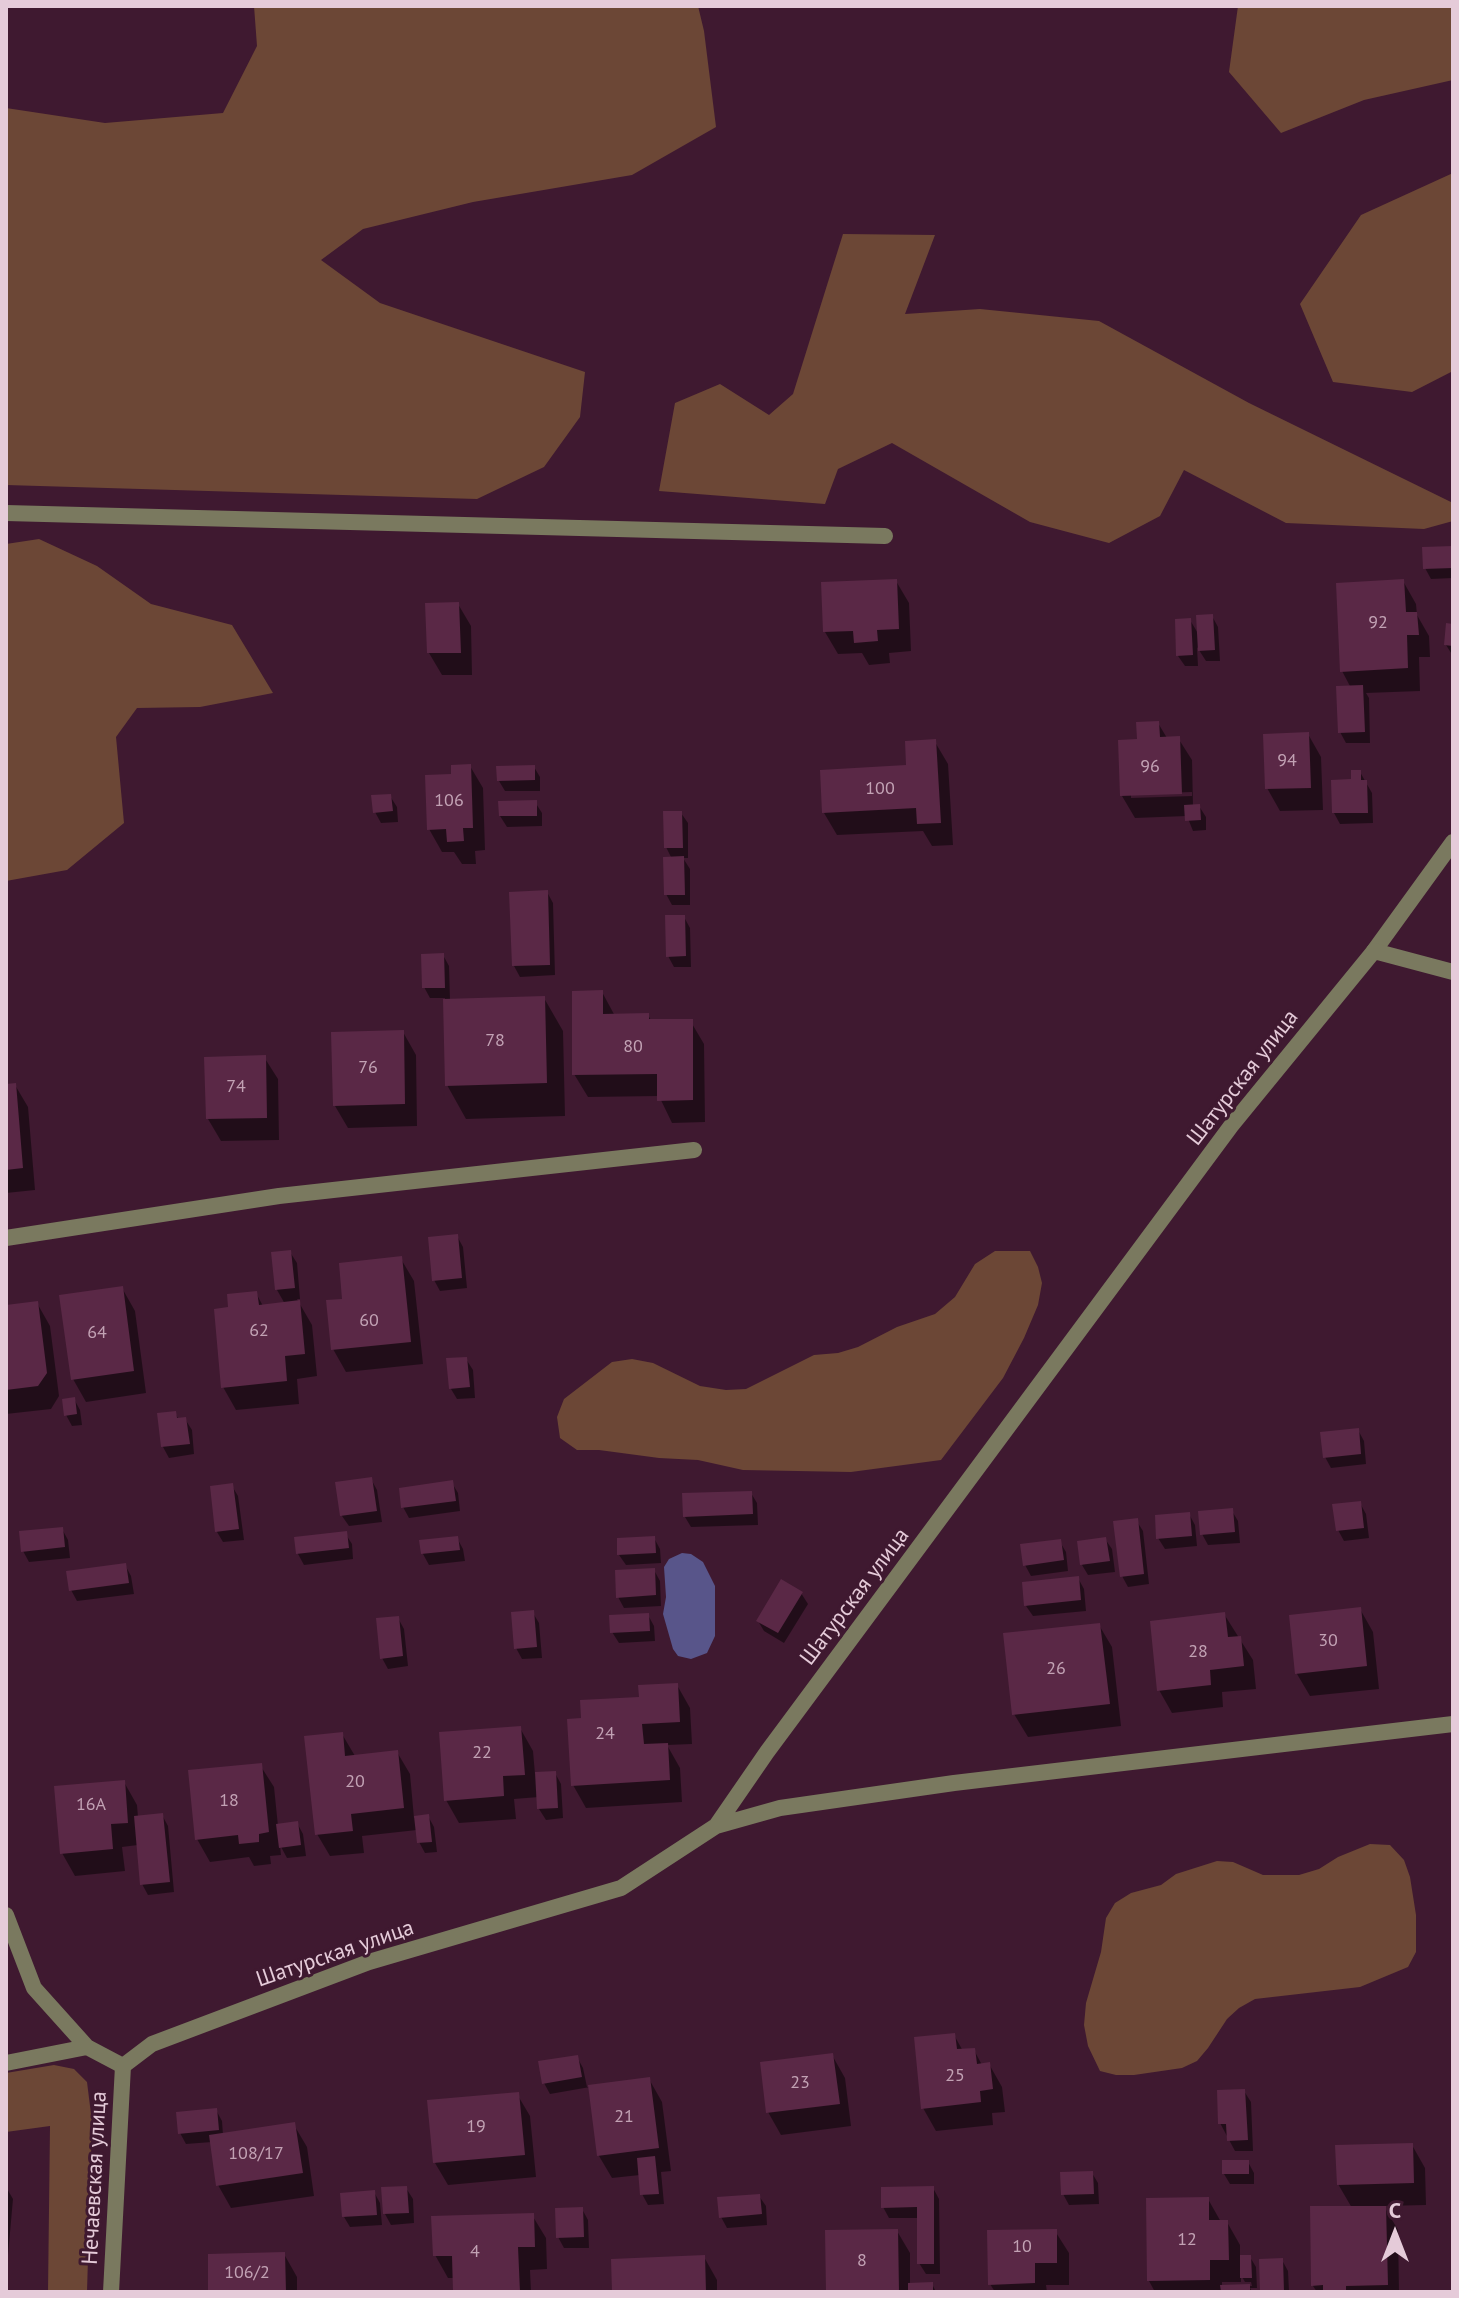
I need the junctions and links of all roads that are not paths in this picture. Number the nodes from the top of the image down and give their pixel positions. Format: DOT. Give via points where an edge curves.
graph roads {
  1 [pos="6,513"];
  2 [pos="885,536"];
  3 [pos="1453,842"];
  4 [pos="1374,951"];
  5 [pos="1453,972"];
  6 [pos="694,1150"];
  7 [pos="6,1238"];
  8 [pos="1453,1724"];
  9 [pos="716,1826"];
  10 [pos="6,1915"];
  11 [pos="10,1942"];
  12 [pos="87,2047"];
  13 [pos="6,2063"];
  14 [pos="123,2066"];
  15 [pos="111,2292"];
  1 -- 2 [label="street"];
  3 -- 4 [label="street, Шатурская улица"];
  4 -- 5 [label="street"];
  4 -- 9 [label="street, Шатурская улица" via="1231,1126"];
  6 -- 7 [label="street" via="279,1196"];
  8 -- 9 [label="street" via="954,1783 780,1808"];
  9 -- 14 [label="street, Шатурская улица" via="621,1888 369,1962 152,2044"];
  10 -- 11 [label="street"];
  11 -- 12 [label="street" via="34,1988"];
  12 -- 13 [label="street"];
  12 -- 14 [label="street"];
  14 -- 15 [label="street, Нечаевская улица"];
}
